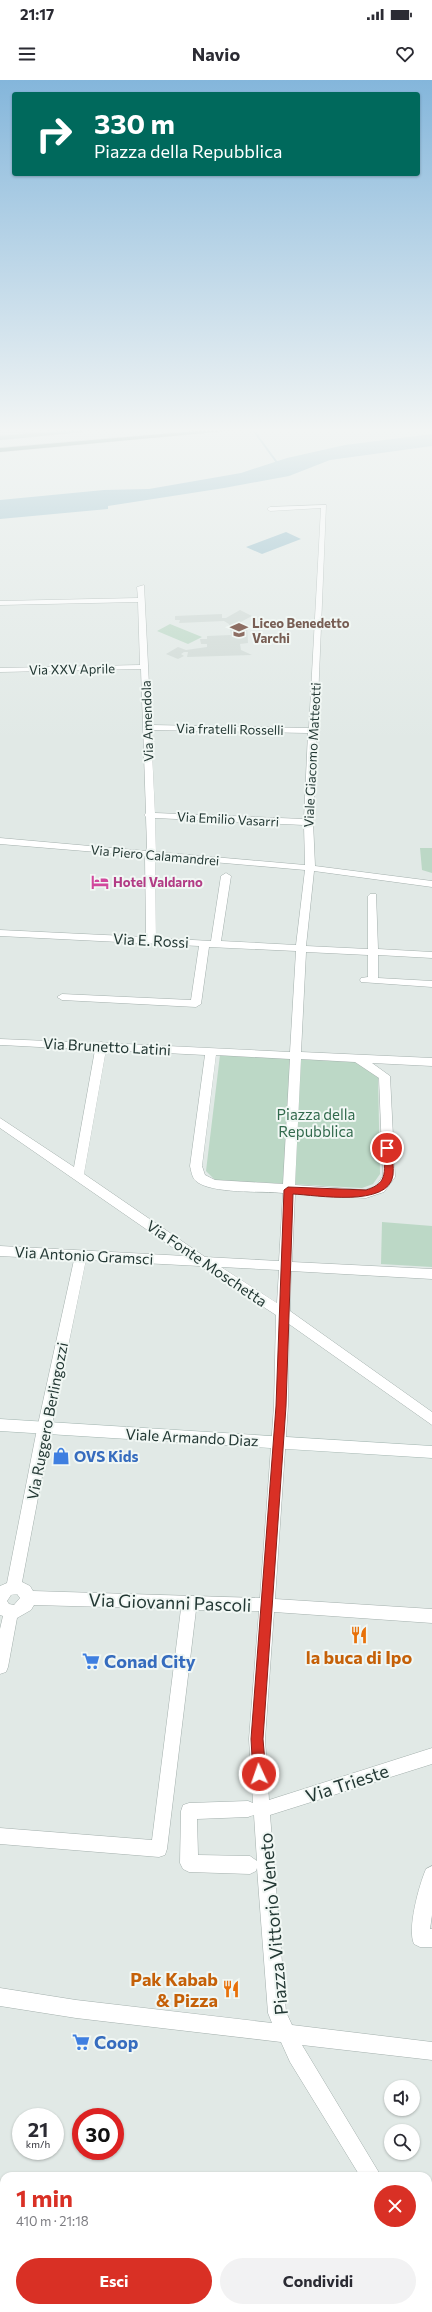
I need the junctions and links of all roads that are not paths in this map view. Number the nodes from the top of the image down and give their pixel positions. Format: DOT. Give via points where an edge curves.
graph roads {
  1 [pos="325,532"];
  2 [pos="141,587"];
  3 [pos="142,600"];
  4 [pos="0,603"];
  5 [pos="145,667"];
  6 [pos="0,670"];
  7 [pos="147,728"];
  8 [pos="312,731"];
  9 [pos="149,815"];
  10 [pos="308,822"];
  11 [pos="0,842"];
  12 [pos="150,855"];
  13 [pos="310,868"];
  14 [pos="226,876"];
  15 [pos="432,884"];
  16 [pos="373,896"];
  17 [pos="0,933"];
  18 [pos="151,939"];
  19 [pos="211,942"];
  20 [pos="301,948"];
  21 [pos="374,952"];
  22 [pos="432,955"];
  23 [pos="432,984"];
  24 [pos="62,997"];
  25 [pos="1,1042"];
  26 [pos="102,1045"];
  27 [pos="211,1051"];
  28 [pos="296,1056"];
  29 [pos="357,1058"];
  30 [pos="432,1062"];
  31 [pos="0,1122"];
  32 [pos="78,1175"];
  33 [pos="289,1189"];
  34 [pos="0,1251"];
  35 [pos="81,1256"];
  36 [pos="201,1261"];
  37 [pos="285,1265"];
  38 [pos="432,1274"];
  39 [pos="283,1313"];
  40 [pos="432,1419"];
  41 [pos="0,1425"];
  42 [pos="44,1429"];
  43 [pos="278,1442"];
  44 [pos="432,1452"];
  45 [pos="14,1587"];
  46 [pos="0,1598"];
  47 [pos="28,1598"];
  48 [pos="189,1603"];
  49 [pos="267,1605"];
  50 [pos="12,1612"];
  51 [pos="432,1616"];
  52 [pos="0,1667"];
  53 [pos="432,1756"];
  54 [pos="255,1810"];
  55 [pos="0,1836"];
  56 [pos="250,1865"];
  57 [pos="432,1875"];
  58 [pos="426,1938"];
  59 [pos="0,1997"];
  60 [pos="286,2034"];
  61 [pos="432,2051"];
  62 [pos="366,2172"];
  1 -- 8 [label="street, Viale Giacomo Matteotti"];
  2 -- 3 [label="street, Via Amendola"];
  3 -- 4 [label="street"];
  3 -- 5 [label="street, Via Amendola"];
  5 -- 6 [label="street, Via XXV Aprile"];
  5 -- 7 [label="street, Via Amendola"];
  7 -- 8 [label="street, Via fratelli Rosselli"];
  7 -- 9 [label="street, Via Amendola"];
  8 -- 10 [label="street, Viale Giacomo Matteotti"];
  9 -- 10 [label="street, Via Emilio Vasarri"];
  9 -- 12 [label="street, Via Amendola" via="152,847"];
  10 -- 13 [label="street, Viale Giacomo Matteotti"];
  11 -- 12 [label="street, Via Piero Calamandrei"];
  12 -- 13 [label="street, Via Piero Calamandrei"];
  12 -- 18 [label="street, Via Amendola"];
  13 -- 15 [label="street, Via Piero Calamandrei"];
  13 -- 20 [label="street, Viale Giacomo Matteotti"];
  14 -- 19 [label="street"];
  16 -- 21 [label="street"];
  17 -- 18 [label="street, Via E. Rossi"];
  18 -- 19 [label="street, Via E. Rossi"];
  19 -- 20 [label="street, Via E. Rossi"];
  19 -- 24 [label="street" via="196,1004"];
  20 -- 21 [label="street, Via E. Rossi"];
  20 -- 28 [label="street, Viale Giacomo Matteotti"];
  21 -- 22 [label="street, Via E. Rossi"];
  21 -- 23 [label="street" via="369,980"];
  25 -- 26 [label="street, Via Brunetto Latini"];
  26 -- 27 [label="street, Via Brunetto Latini"];
  26 -- 32 [label="street"];
  27 -- 28 [label="street, Via Brunetto Latini"];
  27 -- 33 [label="street" via="196,1166 200,1178 212,1184"];
  28 -- 29 [label="street, Via Brunetto Latini"];
  28 -- 33 [label="street"];
  29 -- 30 [label="street, Via Brunetto Latini"];
  29 -- 33 [label="street" via="384,1076 389,1176 380,1189 366,1194"];
  31 -- 32 [label="street, Via Fonte Moschetta"];
  32 -- 36 [label="street, Via Fonte Moschetta"];
  33 -- 37 [label="street, Piazza Vittorio Veneto"];
  34 -- 35 [label="street, Via Antonio Gramsci"];
  35 -- 36 [label="street, Via Antonio Gramsci"];
  35 -- 42 [label="street, Via Ruggero Berlingozzi"];
  36 -- 37 [label="street, Via Antonio Gramsci"];
  36 -- 39 [label="street, Via Fonte Moschetta"];
  37 -- 38 [label="street, Via Antonio Gramsci"];
  37 -- 39 [label="street, Piazza Vittorio Veneto"];
  39 -- 40 [label="street, Via Fonte Moschetta"];
  39 -- 43 [label="street, Piazza Vittorio Veneto"];
  41 -- 42 [label="street, Viale Armando Diaz"];
  42 -- 43 [label="street, Viale Armando Diaz"];
  42 -- 45 [label="street, Via Ruggero Berlingozzi"];
  43 -- 44 [label="street, Viale Armando Diaz"];
  43 -- 49 [label="street, Piazza Vittorio Veneto"];
  45 -- 46 [label="street" via="6,1590"];
  45 -- 47 [label="street" via="25,1591"];
  46 -- 50 [label="street" via="4,1610"];
  47 -- 48 [label="street, Via Giovanni Pascoli"];
  47 -- 50 [label="street" via="23,1608"];
  48 -- 49 [label="street, Via Giovanni Pascoli"];
  48 -- 55 [label="street" via="158,1849"];
  49 -- 51 [label="street, Via Giovanni Pascoli"];
  49 -- 54 [label="street, Piazza Vittorio Veneto" via="257,1739"];
  50 -- 52 [label="street"];
  53 -- 54 [label="street, Via Trieste"];
  54 -- 56 [label="street, Via Trieste" via="189,1812 189,1863"];
  54 -- 60 [label="street, Piazza Vittorio Veneto" via="277,2012"];
  57 -- 58 [label="street" via="425,1903"];
  59 -- 60 [label="street" via="76,2009"];
  60 -- 61 [label="street, Piazza Vittorio Veneto"];
  60 -- 62 [label="street"];
}
